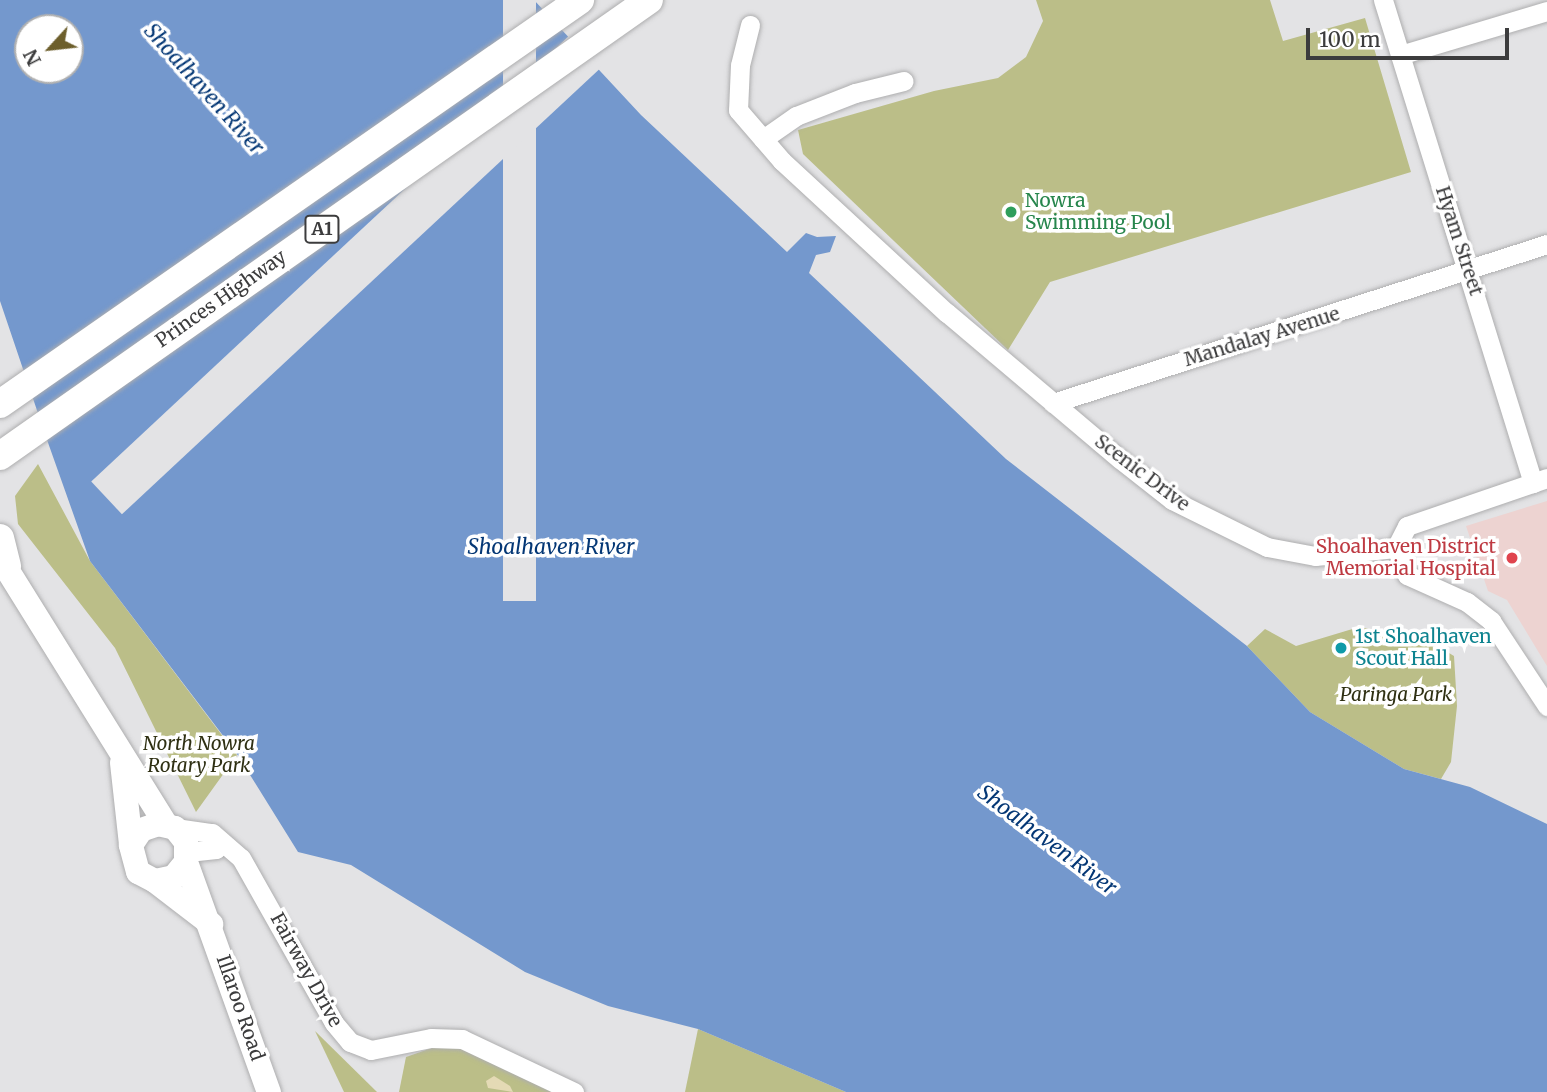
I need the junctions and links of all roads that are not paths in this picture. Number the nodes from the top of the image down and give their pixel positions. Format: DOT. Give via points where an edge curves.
graph roads {
  1 [pos="580,0"];
  2 [pos="649,0"];
  3 [pos="1383,0"];
  4 [pos="1547,11"];
  5 [pos="750,25"];
  6 [pos="1400,55"];
  7 [pos="904,81"];
  8 [pos="764,139"];
  9 [pos="1547,244"];
  10 [pos="1468,269"];
  11 [pos="1053,403"];
  12 [pos="1,404"];
  13 [pos="8,454"];
  14 [pos="1540,480"];
  15 [pos="0,538"];
  16 [pos="1396,548"];
  17 [pos="2,570"];
  18 [pos="1547,706"];
  19 [pos="121,755"];
  20 [pos="170,826"];
  21 [pos="221,841"];
  22 [pos="131,845"];
  23 [pos="187,857"];
  24 [pos="155,881"];
  25 [pos="211,924"];
  26 [pos="268,1092"];
  27 [pos="574,1092"];
  1 -- 12 [label="highway, Princes Highway / A1"];
  2 -- 13 [label="highway, Princes Highway / A1"];
  3 -- 6 [label="street, Hyam Street"];
  4 -- 6 [label="street"];
  5 -- 8 [label="street, Scenic Drive" via="740,65 738,110"];
  6 -- 10 [label="street, Hyam Street"];
  7 -- 8 [label="street" via="855,93 796,116"];
  8 -- 11 [label="street, Scenic Drive" via="947,313"];
  9 -- 10 [label="street, Mandalay Avenue"];
  10 -- 11 [label="street, Mandalay Avenue"];
  10 -- 14 [label="street, Hyam Street"];
  11 -- 16 [label="street, Scenic Drive" via="1172,500 1246,539 1283,552 1315,556"];
  14 -- 16 [label="street" via="1407,526"];
  15 -- 17 [label="highway"];
  16 -- 18 [label="street" via="1407,575 1467,602 1491,621"];
  17 -- 19 [label="main road, Illaroo Road" via="71,667"];
  19 -- 20 [label="main road, Illaroo Road"];
  19 -- 22 [label="main road, Illaroo Road"];
  20 -- 21 [label="street, Fairway Drive" via="212,833"];
  20 -- 22 [label="main road" via="141,830"];
  20 -- 23 [label="main road, Illaroo Road"];
  21 -- 23 [label="street" via="216,849"];
  21 -- 27 [label="street, Fairway Drive" via="241,858 334,1023 350,1042 371,1049 430,1038 462,1039"];
  22 -- 24 [label="main road, Illaroo Road" via="138,872"];
  23 -- 24 [label="main road" via="174,877"];
  23 -- 25 [label="main road, Illaroo Road"];
  24 -- 25 [label="main road, Illaroo Road"];
  25 -- 26 [label="main road, Illaroo Road"];
}
